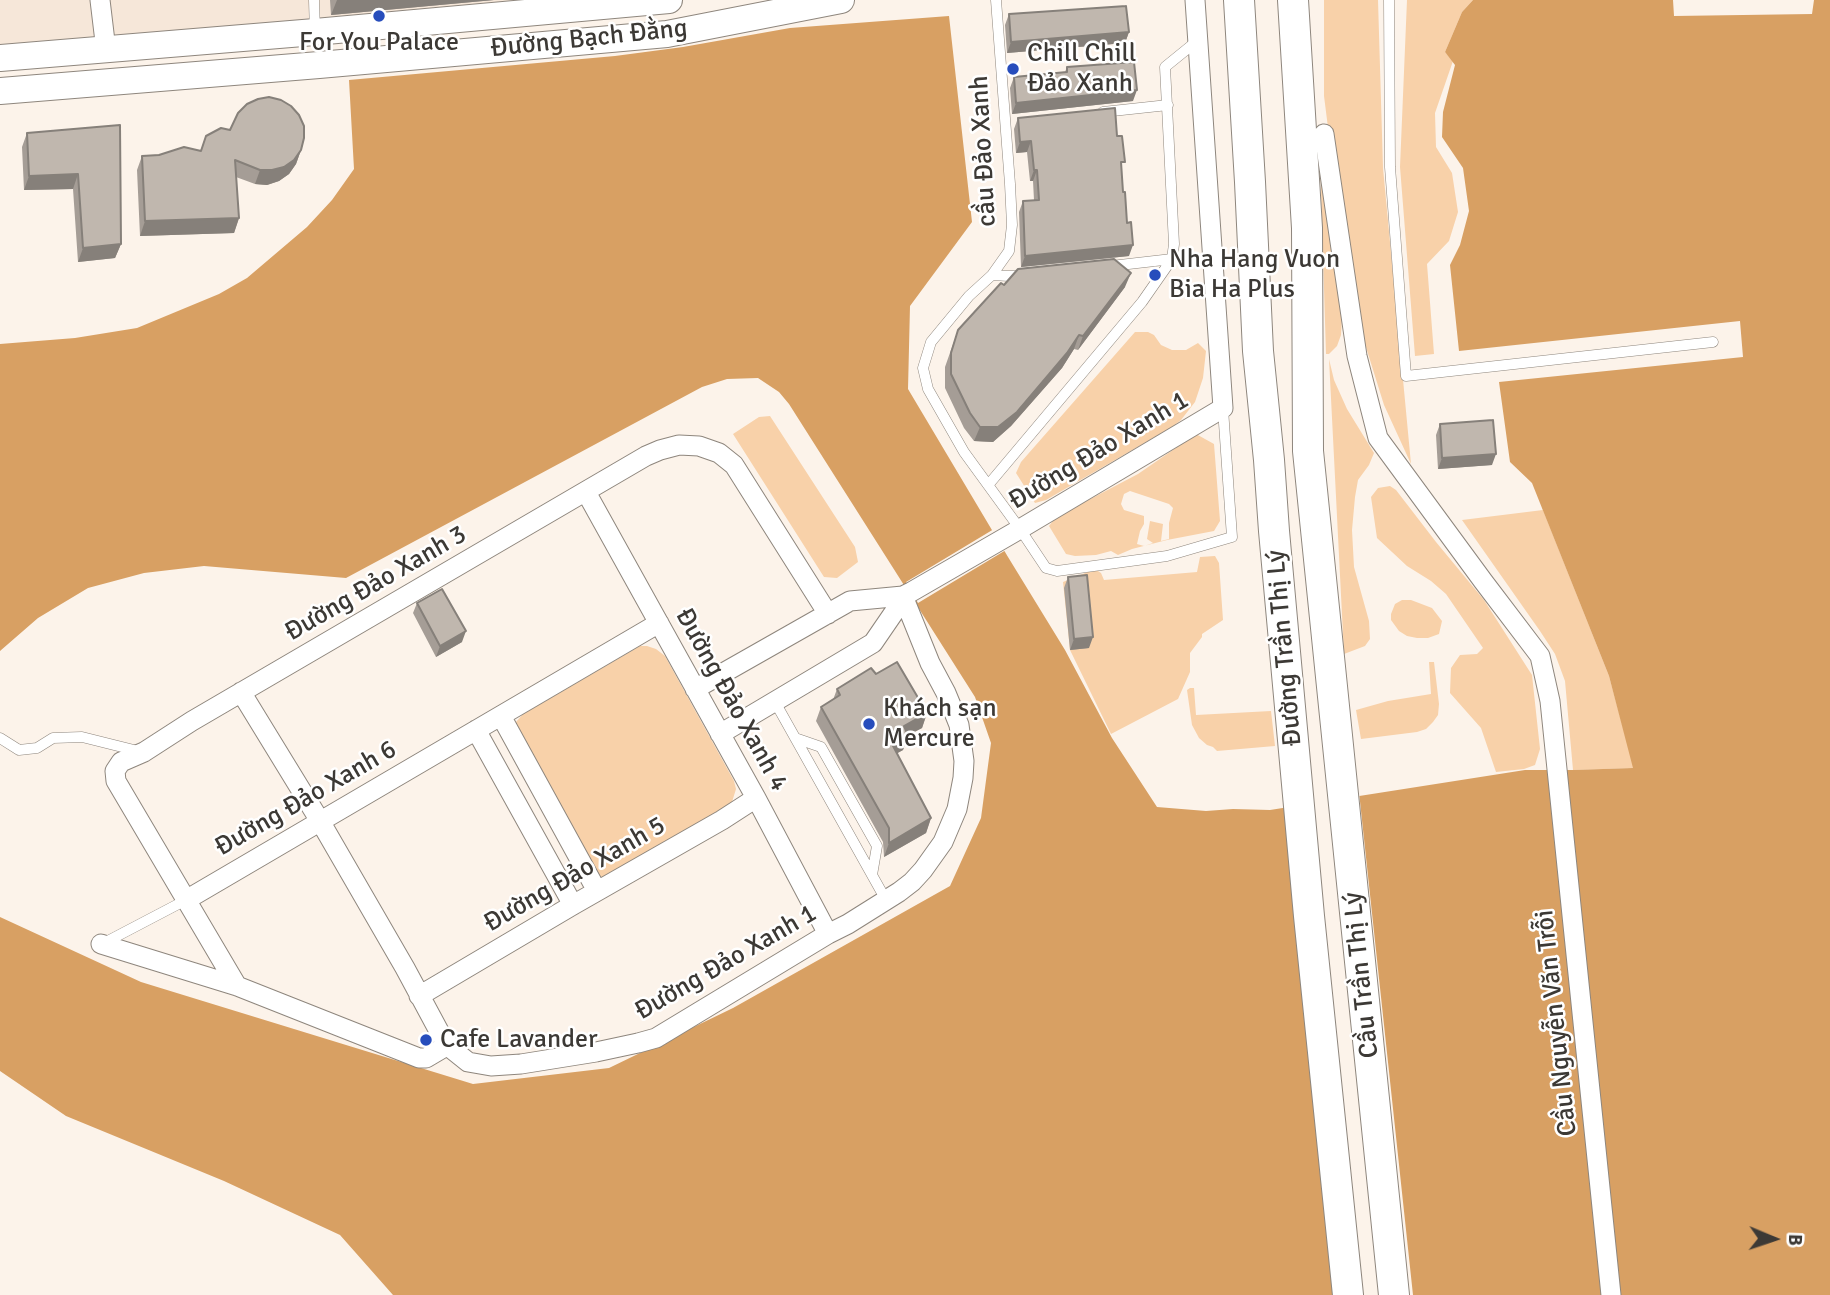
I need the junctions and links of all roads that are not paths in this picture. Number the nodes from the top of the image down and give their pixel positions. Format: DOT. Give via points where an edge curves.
graph roads {
  1 [pos="100,0"];
  2 [pos="314,0"];
  3 [pos="841,0"];
  4 [pos="996,0"];
  5 [pos="1195,0"];
  6 [pos="1239,0"];
  7 [pos="1257,0"];
  8 [pos="1276,0"];
  9 [pos="1293,0"];
  10 [pos="1389,0"];
  11 [pos="663,1"];
  12 [pos="316,32"];
  13 [pos="667,34"];
  14 [pos="1197,41"];
  15 [pos="106,50"];
  16 [pos="0,58"];
  17 [pos="319,65"];
  18 [pos="109,83"];
  19 [pos="0,91"];
  20 [pos="1168,105"];
  21 [pos="1086,113"];
  22 [pos="1018,120"];
  23 [pos="1004,122"];
  24 [pos="1324,134"];
  25 [pos="1172,259"];
  26 [pos="1104,266"];
  27 [pos="1036,273"];
  28 [pos="992,275"];
  29 [pos="1713,342"];
  30 [pos="1223,408"];
  31 [pos="1308,451"];
  32 [pos="1269,460"];
  33 [pos="989,484"];
  34 [pos="586,492"];
  35 [pos="1020,529"];
  36 [pos="907,594"];
  37 [pos="828,614"];
  38 [pos="659,623"];
  39 [pos="1329,656"];
  40 [pos="695,689"];
  41 [pos="241,692"];
  42 [pos="775,702"];
  43 [pos="501,716"];
  44 [pos="476,730"];
  45 [pos="720,734"];
  46 [pos="0,738"];
  47 [pos="795,738"];
  48 [pos="144,752"];
  49 [pos="756,798"];
  50 [pos="320,821"];
  51 [pos="872,875"];
  52 [pos="597,891"];
  53 [pos="186,900"];
  54 [pos="886,900"];
  55 [pos="573,905"];
  56 [pos="828,934"];
  57 [pos="101,944"];
  58 [pos="237,986"];
  59 [pos="419,996"];
  60 [pos="448,1045"];
  61 [pos="1348,1295"];
  62 [pos="1394,1295"];
  63 [pos="1611,1295"];
  1 -- 15 [label="street"];
  2 -- 12 [label="lane"];
  3 -- 13 [label="main road, Đường Bạch Đằng"];
  4 -- 23 [label="lane, cầu Đảo Xanh"];
  5 -- 14 [label="street, Đường Đảo Xanh 1"];
  6 -- 32 [label="main road, Đường Trần Thị Lý" via="1258,351"];
  7 -- 32 [label="main road" via="1275,351"];
  8 -- 31 [label="main road" via="1294,349"];
  9 -- 31 [label="main road, Đường Trần Thị Lý" via="1307,228"];
  10 -- 29 [label="lane" via="1390,167 1406,376"];
  11 -- 12 [label="main road, Đường Bạch Đằng"];
  11 -- 13 [label="main road"];
  12 -- 15 [label="main road, Đường Bạch Đằng"];
  12 -- 17 [label="main road"];
  13 -- 17 [label="main road, Đường Bạch Đằng"];
  14 -- 20 [label="lane" via="1165,67"];
  14 -- 30 [label="street, Đường Đảo Xanh 1"];
  15 -- 16 [label="main road, Đường Bạch Đằng"];
  15 -- 18 [label="main road"];
  17 -- 18 [label="main road, Đường Bạch Đằng"];
  18 -- 19 [label="main road, Đường Bạch Đằng"];
  20 -- 21 [label="lane"];
  20 -- 25 [label="lane"];
  22 -- 23 [label="lane"];
  23 -- 28 [label="lane, cầu Đảo Xanh" via="1010,251"];
  24 -- 63 [label="street, Cầu Nguyễn Văn Trỗi" via="1357,356 1378,438 1540,656 1550,701"];
  25 -- 26 [label="lane"];
  25 -- 33 [label="lane" via="1142,303"];
  27 -- 28 [label="lane"];
  28 -- 33 [label="lane, cầu Đảo Xanh" via="931,342 923,368 928,389 964,452"];
  30 -- 35 [label="street, Đường Đảo Xanh 1"];
  30 -- 35 [label="lane, cầu Đảo Xanh" via="1232,537 1167,556 1064,570 1046,568"];
  31 -- 39 [label="main road, Đường Trần Thị Lý"];
  32 -- 61 [label="main road, Đường Trần Thị Lý"];
  33 -- 35 [label="lane, cầu Đảo Xanh"];
  34 -- 37 [label="street, Đường Đảo Xanh 3" via="660,450 699,446 719,453 734,465"];
  34 -- 38 [label="street, Đường Đảo Xanh 4"];
  34 -- 41 [label="street, Đường Đảo Xanh 3"];
  35 -- 36 [label="street, Đường Đảo Xanh 1"];
  36 -- 37 [label="street, Đường Đảo Xanh 1" via="850,601"];
  36 -- 42 [label="street, Đường Đảo Xanh 1" via="873,643"];
  36 -- 54 [label="street, Đường Đảo Xanh 1" via="930,663 959,725 963,778 957,809 943,842 912,882"];
  37 -- 40 [label="street, Đường Đảo Xanh 1"];
  38 -- 40 [label="street, Đường Đảo Xanh 4"];
  38 -- 43 [label="street, Đường Đảo Xanh 6"];
  39 -- 62 [label="main road, Cầu Trần Thị Lý"];
  40 -- 45 [label="street, Đường Đảo Xanh 4"];
  41 -- 48 [label="street, Đường Đảo Xanh 3"];
  41 -- 50 [label="street, Đường Đảo Xanh 1"];
  42 -- 45 [label="street, Đường Đảo Xanh 1"];
  42 -- 47 [label="lane"];
  43 -- 44 [label="street, Đường Đảo Xanh 6"];
  43 -- 52 [label="street"];
  44 -- 50 [label="street, Đường Đảo Xanh 6"];
  44 -- 55 [label="street"];
  45 -- 49 [label="street, Đường Đảo Xanh 4"];
  46 -- 48 [label="lane" via="19,750 37,748 53,738 82,737"];
  47 -- 51 [label="lane"];
  47 -- 51 [label="lane" via="821,747 877,846"];
  48 -- 53 [label="street, Đường Đảo Xanh 3" via="121,762 116,781"];
  49 -- 52 [label="street, Đường Đảo Xanh 5"];
  49 -- 56 [label="street, Đường Đảo Xanh 4"];
  50 -- 53 [label="street, Đường Đảo Xanh 6"];
  50 -- 59 [label="street, Đường Đảo Xanh 1"];
  51 -- 54 [label="lane"];
  52 -- 55 [label="street, Đường Đảo Xanh 5"];
  53 -- 57 [label="lane, Đường Đảo Xanh 6"];
  53 -- 58 [label="street, Đường Đảo Xanh 3"];
  54 -- 56 [label="street, Đường Đảo Xanh 1"];
  55 -- 59 [label="street, Đường Đảo Xanh 5"];
  56 -- 60 [label="street, Đường Đảo Xanh 1" via="656,1038 491,1066 468,1062"];
  57 -- 58 [label="street, Đường Đảo Xanh 6"];
  58 -- 60 [label="street, Đường Đảo Xanh 6" via="419,1058"];
  59 -- 60 [label="street, Đường Đảo Xanh 1"];
}
